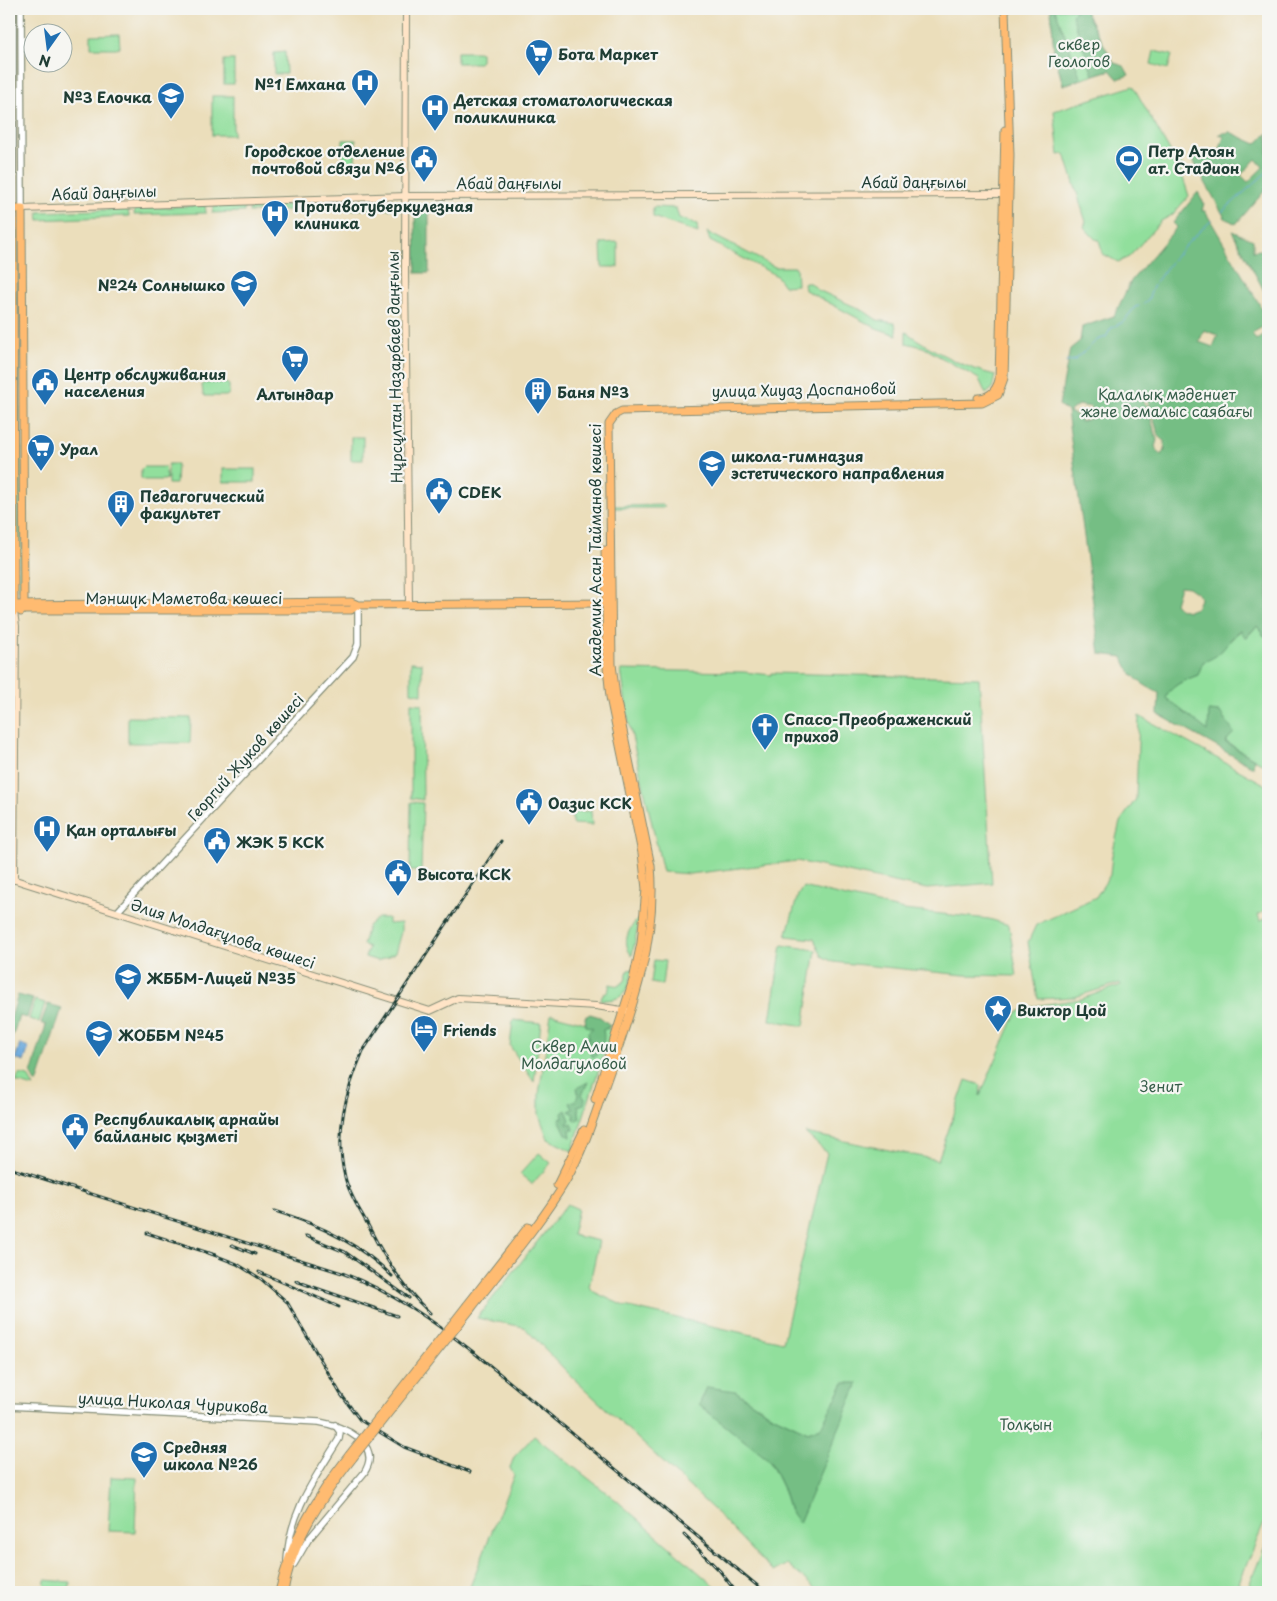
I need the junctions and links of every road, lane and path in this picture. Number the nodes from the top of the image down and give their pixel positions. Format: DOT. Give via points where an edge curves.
graph roads {
  1 [pos="13,9"];
  2 [pos="21,9"];
  3 [pos="406,9"];
  4 [pos="1000,9"];
  5 [pos="1005,9"];
  6 [pos="1006,194"];
  7 [pos="406,196"];
  8 [pos="11,209"];
  9 [pos="22,209"];
  10 [pos="13,342"];
  11 [pos="23,342"];
  12 [pos="615,411"];
  13 [pos="13,444"];
  14 [pos="23,444"];
  15 [pos="608,603"];
  16 [pos="24,604"];
  17 [pos="409,605"];
  18 [pos="358,606"];
  19 [pos="13,609"];
  20 [pos="11,879"];
  21 [pos="118,912"];
  22 [pos="627,1011"];
  23 [pos="9,1406"];
  24 [pos="335,1425"];
  25 [pos="350,1432"];
  26 [pos="339,1439"];
  27 [pos="351,1456"];
  28 [pos="287,1560"];
  29 [pos="287,1578"];
  30 [pos="284,1591"];
  1 -- 8 [label="street"];
  2 -- 9 [label="street"];
  3 -- 7 [label="main road, Нұрсұлтан Назарбаев даңғылы"];
  4 -- 6 [label="main road"];
  5 -- 6 [label="main road"];
  6 -- 7 [label="main road, Абай даңғылы"];
  6 -- 12 [label="main road, улица Хиуаз Доспановой" via="1000,372 994,393 984,398 625,407"];
  6 -- 12 [label="main road, улица Хиуаз Доспановой" via="1004,378 998,395 990,400 982,403"];
  7 -- 9 [label="main road, Абай даңғылы"];
  7 -- 17 [label="main road, Нұрсұлтан Назарбаев даңғылы"];
  8 -- 9 [label="main road, Абай даңғылы"];
  8 -- 10 [label="main road"];
  9 -- 11 [label="main road"];
  10 -- 11 [label="main road"];
  10 -- 13 [label="main road"];
  11 -- 14 [label="main road"];
  12 -- 15 [label="main road, Академик Асан Тайманов көшесі" via="609,424"];
  13 -- 14 [label="main road"];
  13 -- 19 [label="main road"];
  14 -- 16 [label="main road"];
  15 -- 17 [label="main road, Мәншүк Мәметова көшесі"];
  15 -- 22 [label="main road, Академик Асан Тайманов көшесі" via="616,697 646,889 640,950"];
  16 -- 18 [label="main road, Мәншүк Мәметова көшесі" via="351,602"];
  16 -- 19 [label="main road, Мәншүк Мәметова көшесі"];
  17 -- 18 [label="main road, Мәншүк Мәметова көшесі"];
  18 -- 19 [label="main road, Мәншүк Мәметова көшесі" via="351,610"];
  18 -- 21 [label="street, Георгий Жуков көшесі" via="358,644 353,657"];
  19 -- 20 [label="main road" via="16,626"];
  20 -- 21 [label="main road, Әлия Молдағұлова көшесі"];
  21 -- 22 [label="main road, Әлия Молдағұлова көшесі" via="430,1011 458,998 596,1006"];
  22 -- 27 [label="main road, Академик Асан Тайманов көшесі, bridge" via="571,1162 538,1214 469,1307"];
  23 -- 24 [label="street, улица Николая Чурикова"];
  24 -- 25 [label="street"];
  24 -- 26 [label="street" via="340,1432"];
  25 -- 26 [label="street"];
  25 -- 29 [label="street" via="368,1449 370,1462 308,1540"];
  26 -- 28 [label="street" via="298,1510 288,1535"];
  27 -- 28 [label="main road" via="312,1505"];
  27 -- 29 [label="main road" via="304,1530"];
  28 -- 30 [label="main road"];
  29 -- 30 [label="main road"];
}
